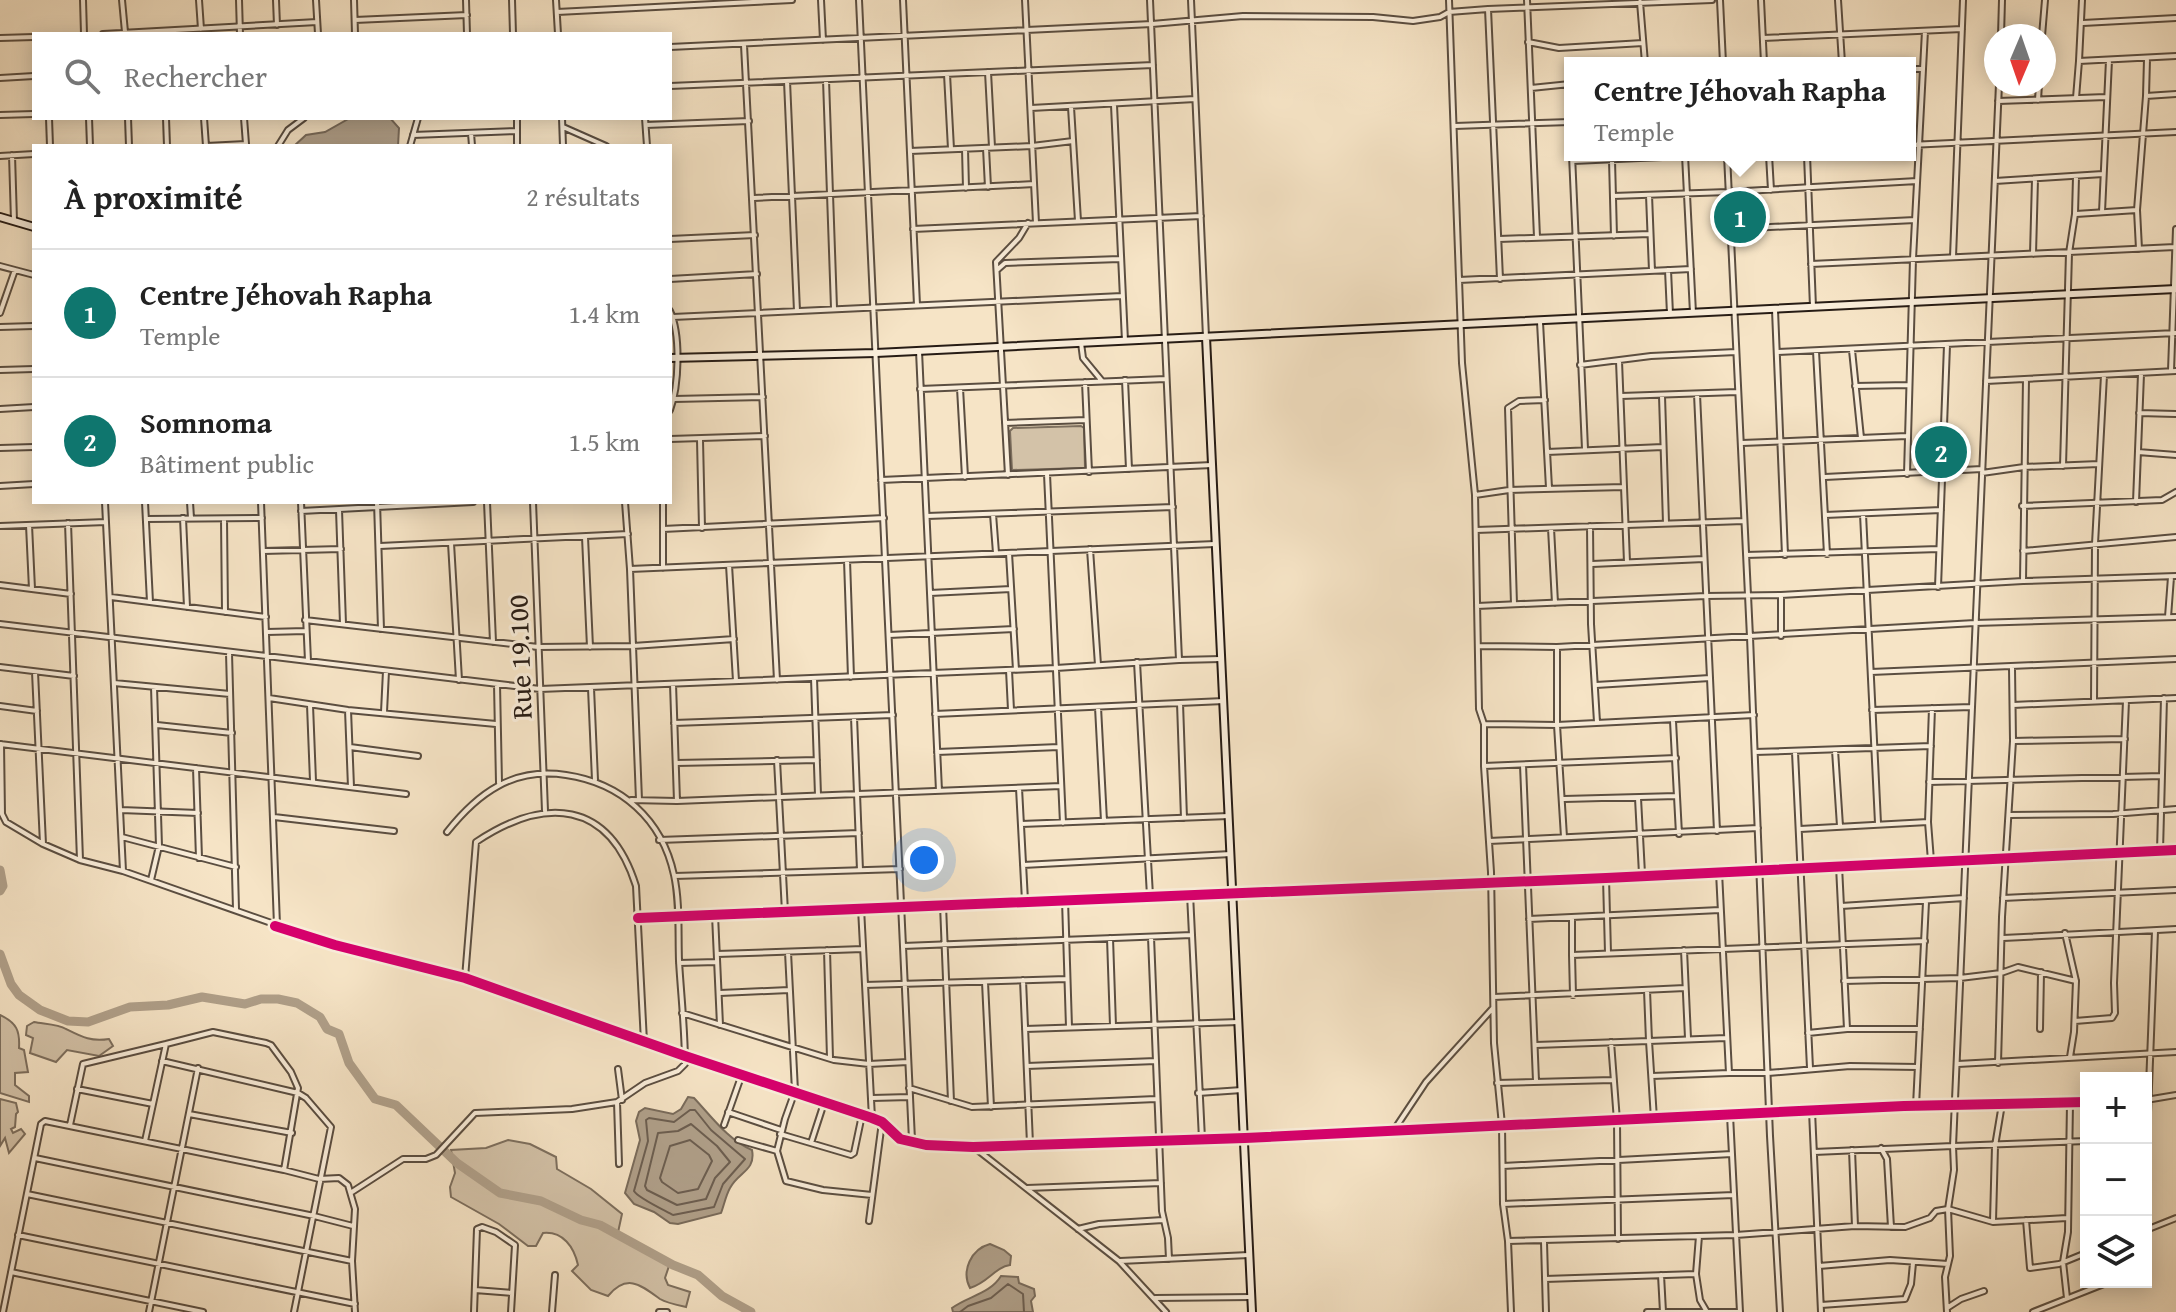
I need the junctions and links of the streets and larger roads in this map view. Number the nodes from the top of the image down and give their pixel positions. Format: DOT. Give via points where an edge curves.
graph roads {
  1 [pos="83,0"];
  2 [pos="122,0"];
  3 [pos="199,0"];
  4 [pos="239,0"];
  5 [pos="276,0"];
  6 [pos="316,0"];
  7 [pos="354,0"];
  8 [pos="466,0"];
  9 [pos="512,0"];
  10 [pos="556,0"];
  11 [pos="792,0"];
  12 [pos="821,0"];
  13 [pos="859,0"];
  14 [pos="903,0"];
  15 [pos="1025,0"];
  16 [pos="1150,0"];
  17 [pos="1191,0"];
  18 [pos="1449,0"];
  19 [pos="1527,0"];
  20 [pos="1712,0"];
  21 [pos="1720,0"];
  22 [pos="1761,0"];
  23 [pos="1838,0"];
  24 [pos="1963,0"];
  25 [pos="2002,0"];
  26 [pos="2045,0"];
  27 [pos="2082,0"];
  28 [pos="1604,1"];
  29 [pos="1640,2"];
  30 [pos="1527,7"];
  31 [pos="1488,9"];
  32 [pos="557,12"];
  33 [pos="1449,12"];
  34 [pos="467,15"];
  35 [pos="2176,18"];
  36 [pos="355,20"];
  37 [pos="317,22"];
  38 [pos="1193,22"];
  39 [pos="2082,23"];
  40 [pos="1152,24"];
  41 [pos="2001,24"];
  42 [pos="2043,24"];
  43 [pos="277,25"];
  44 [pos="201,29"];
  45 [pos="1028,29"];
  46 [pos="1962,29"];
  47 [pos="240,31"];
  48 [pos="1925,31"];
  49 [pos="84,32"];
  50 [pos="125,32"];
  51 [pos="318,32"];
  52 [pos="355,32"];
  53 [pos="467,32"];
  54 [pos="513,32"];
  55 [pos="558,32"];
  56 [pos="1839,33"];
  57 [pos="32,37"];
  58 [pos="905,37"];
  59 [pos="0,38"];
  60 [pos="861,38"];
  61 [pos="1763,38"];
  62 [pos="823,40"];
  63 [pos="1528,42"];
  64 [pos="1643,43"];
  65 [pos="744,45"];
  66 [pos="672,47"];
  67 [pos="2176,56"];
  68 [pos="1644,57"];
  69 [pos="1723,57"];
  70 [pos="1764,57"];
  71 [pos="1841,57"];
  72 [pos="2147,59"];
  73 [pos="2109,60"];
  74 [pos="2079,61"];
  75 [pos="1153,65"];
  76 [pos="1916,69"];
  77 [pos="1923,69"];
  78 [pos="1029,70"];
  79 [pos="988,72"];
  80 [pos="947,74"];
  81 [pos="906,75"];
  82 [pos="32,76"];
  83 [pos="0,78"];
  84 [pos="863,78"];
  85 [pos="826,80"];
  86 [pos="787,81"];
  87 [pos="747,82"];
  88 [pos="1564,85"];
  89 [pos="672,86"];
  90 [pos="1531,88"];
  91 [pos="2176,94"];
  92 [pos="1998,96"];
  93 [pos="2038,96"];
  94 [pos="2146,96"];
  95 [pos="2106,97"];
  96 [pos="2076,98"];
  97 [pos="1195,99"];
  98 [pos="2038,100"];
  99 [pos="1998,101"];
  100 [pos="1155,103"];
  101 [pos="1114,105"];
  102 [pos="1071,107"];
  103 [pos="1031,108"];
  104 [pos="32,114"];
  105 [pos="0,115"];
  106 [pos="49,120"];
  107 [pos="89,120"];
  108 [pos="128,120"];
  109 [pos="166,120"];
  110 [pos="204,120"];
  111 [pos="244,120"];
  112 [pos="301,120"];
  113 [pos="417,120"];
  114 [pos="517,120"];
  115 [pos="562,120"];
  116 [pos="645,120"];
  117 [pos="749,121"];
  118 [pos="1564,122"];
  119 [pos="1533,123"];
  120 [pos="646,125"];
  121 [pos="1495,125"];
  122 [pos="1455,126"];
  123 [pos="563,127"];
  124 [pos="517,131"];
  125 [pos="2176,132"];
  126 [pos="471,133"];
  127 [pos="2143,134"];
  128 [pos="413,135"];
  129 [pos="2104,135"];
  130 [pos="1073,141"];
  131 [pos="1996,141"];
  132 [pos="1957,143"];
  133 [pos="50,144"];
  134 [pos="90,144"];
  135 [pos="129,144"];
  136 [pos="167,144"];
  137 [pos="206,144"];
  138 [pos="246,144"];
  139 [pos="279,144"];
  140 [pos="411,144"];
  141 [pos="472,144"];
  142 [pos="517,144"];
  143 [pos="563,144"];
  144 [pos="601,144"];
  145 [pos="647,144"];
  146 [pos="1916,145"];
  147 [pos="1920,145"];
  148 [pos="1032,146"];
  149 [pos="989,148"];
  150 [pos="951,149"];
  151 [pos="965,149"];
  152 [pos="910,151"];
  153 [pos="32,154"];
  154 [pos="12,155"];
  155 [pos="0,156"];
  156 [pos="1573,161"];
  157 [pos="1612,161"];
  158 [pos="1685,161"];
  159 [pos="1727,161"];
  160 [pos="1769,161"];
  161 [pos="1807,161"];
  162 [pos="2103,174"];
  163 [pos="2076,177"];
  164 [pos="2035,179"];
  165 [pos="1917,181"];
  166 [pos="1995,181"];
  167 [pos="1034,184"];
  168 [pos="988,187"];
  169 [pos="966,188"];
  170 [pos="1808,188"];
  171 [pos="912,190"];
  172 [pos="1771,190"];
  173 [pos="869,192"];
  174 [pos="1728,192"];
  175 [pos="1687,193"];
  176 [pos="829,194"];
  177 [pos="1649,195"];
  178 [pos="792,196"];
  179 [pos="1613,196"];
  180 [pos="754,198"];
  181 [pos="2137,210"];
  182 [pos="2102,212"];
  183 [pos="2075,214"];
  184 [pos="1201,216"];
  185 [pos="0,217"];
  186 [pos="1159,218"];
  187 [pos="1118,219"];
  188 [pos="1916,220"];
  189 [pos="14,221"];
  190 [pos="1078,221"];
  191 [pos="1028,223"];
  192 [pos="1036,223"];
  193 [pos="1809,225"];
  194 [pos="32,226"];
  195 [pos="913,229"];
  196 [pos="1730,229"];
  197 [pos="2176,229"];
  198 [pos="1650,234"];
  199 [pos="755,235"];
  200 [pos="1614,236"];
  201 [pos="1537,237"];
  202 [pos="1575,237"];
  203 [pos="672,239"];
  204 [pos="1499,239"];
  205 [pos="2175,247"];
  206 [pos="2139,249"];
  207 [pos="2069,253"];
  208 [pos="2033,254"];
  209 [pos="1991,256"];
  210 [pos="1953,258"];
  211 [pos="1120,259"];
  212 [pos="1913,259"];
  213 [pos="1811,264"];
  214 [pos="0,266"];
  215 [pos="1691,269"];
  216 [pos="15,270"];
  217 [pos="1668,270"];
  218 [pos="996,271"];
  219 [pos="1652,271"];
  220 [pos="32,274"];
  221 [pos="757,274"];
  222 [pos="1576,276"];
  223 [pos="672,279"];
  224 [pos="1500,279"];
  225 [pos="1459,280"];
  226 [pos="2176,289"];
  227 [pos="2069,294"];
  228 [pos="1122,296"];
  229 [pos="1990,297"];
  230 [pos="998,302"];
  231 [pos="1911,302"];
  232 [pos="917,306"];
  233 [pos="1813,307"];
  234 [pos="834,308"];
  235 [pos="874,308"];
  236 [pos="1775,310"];
  237 [pos="797,311"];
  238 [pos="1735,311"];
  239 [pos="0,313"];
  240 [pos="759,313"];
  241 [pos="1693,313"];
  242 [pos="672,314"];
  243 [pos="1670,314"];
  244 [pos="1578,318"];
  245 [pos="1540,322"];
  246 [pos="1460,324"];
  247 [pos="32,326"];
  248 [pos="0,327"];
  249 [pos="672,329"];
  250 [pos="2175,333"];
  251 [pos="1206,337"];
  252 [pos="2068,338"];
  253 [pos="1164,339"];
  254 [pos="1125,341"];
  255 [pos="1988,341"];
  256 [pos="1081,343"];
  257 [pos="1947,345"];
  258 [pos="1001,346"];
  259 [pos="1911,346"];
  260 [pos="1852,350"];
  261 [pos="919,351"];
  262 [pos="1816,351"];
  263 [pos="1736,352"];
  264 [pos="1778,352"];
  265 [pos="876,353"];
  266 [pos="762,356"];
  267 [pos="674,358"];
  268 [pos="1619,361"];
  269 [pos="1580,365"];
  270 [pos="32,369"];
  271 [pos="0,370"];
  272 [pos="2174,371"];
  273 [pos="2141,374"];
  274 [pos="2104,375"];
  275 [pos="2067,377"];
  276 [pos="1166,379"];
  277 [pos="2026,379"];
  278 [pos="1125,380"];
  279 [pos="1102,381"];
  280 [pos="1986,381"];
  281 [pos="1085,382"];
  282 [pos="1909,385"];
  283 [pos="1854,386"];
  284 [pos="960,388"];
  285 [pos="1002,388"];
  286 [pos="920,389"];
  287 [pos="1737,392"];
  288 [pos="1697,394"];
  289 [pos="1621,396"];
  290 [pos="1662,396"];
  291 [pos="763,397"];
  292 [pos="674,399"];
  293 [pos="1545,400"];
  294 [pos="672,404"];
  295 [pos="32,407"];
  296 [pos="0,409"];
  297 [pos="2139,413"];
  298 [pos="2176,414"];
  299 [pos="1086,420"];
  300 [pos="1004,423"];
  301 [pos="765,436"];
  302 [pos="1907,436"];
  303 [pos="1861,438"];
  304 [pos="672,439"];
  305 [pos="700,440"];
  306 [pos="1822,440"];
  307 [pos="1782,441"];
  308 [pos="1741,443"];
  309 [pos="32,447"];
  310 [pos="1663,447"];
  311 [pos="0,448"];
  312 [pos="1585,449"];
  313 [pos="1623,449"];
  314 [pos="1547,452"];
  315 [pos="2138,452"];
  316 [pos="2176,455"];
  317 [pos="2099,464"];
  318 [pos="1212,465"];
  319 [pos="2063,466"];
  320 [pos="2024,467"];
  321 [pos="1172,468"];
  322 [pos="1129,469"];
  323 [pos="1982,471"];
  324 [pos="1089,472"];
  325 [pos="1943,472"];
  326 [pos="1047,474"];
  327 [pos="1907,474"];
  328 [pos="1008,475"];
  329 [pos="1824,477"];
  330 [pos="965,478"];
  331 [pos="924,479"];
  332 [pos="881,480"];
  333 [pos="32,484"];
  334 [pos="0,486"];
  335 [pos="1625,487"];
  336 [pos="1549,488"];
  337 [pos="1509,490"];
  338 [pos="2176,492"];
  339 [pos="1475,495"];
  340 [pos="2136,502"];
  341 [pos="105,504"];
  342 [pos="145,504"];
  343 [pos="190,504"];
  344 [pos="261,504"];
  345 [pos="301,504"];
  346 [pos="409,504"];
  347 [pos="487,504"];
  348 [pos="533,504"];
  349 [pos="625,504"];
  350 [pos="663,504"];
  351 [pos="2097,504"];
  352 [pos="377,505"];
  353 [pos="2022,506"];
  354 [pos="1173,507"];
  355 [pos="339,509"];
  356 [pos="1941,510"];
  357 [pos="301,511"];
  358 [pos="1049,512"];
  359 [pos="993,514"];
  360 [pos="1863,514"];
  361 [pos="1825,515"];
  362 [pos="926,516"];
  363 [pos="183,518"];
  364 [pos="191,518"];
  365 [pos="224,518"];
  366 [pos="262,518"];
  367 [pos="884,518"];
  368 [pos="146,519"];
  369 [pos="1744,521"];
  370 [pos="106,522"];
  371 [pos="1702,522"];
  372 [pos="68,523"];
  373 [pos="1666,523"];
  374 [pos="769,524"];
  375 [pos="29,525"];
  376 [pos="1626,525"];
  377 [pos="0,526"];
  378 [pos="1590,526"];
  379 [pos="702,528"];
  380 [pos="1551,528"];
  381 [pos="663,529"];
  382 [pos="1514,529"];
  383 [pos="1476,530"];
  384 [pos="628,534"];
  385 [pos="585,536"];
  386 [pos="2176,537"];
  387 [pos="536,539"];
  388 [pos="489,542"];
  389 [pos="451,543"];
  390 [pos="1216,544"];
  391 [pos="2095,544"];
  392 [pos="380,546"];
  393 [pos="1174,546"];
  394 [pos="341,549"];
  395 [pos="1090,549"];
  396 [pos="1940,549"];
  397 [pos="303,550"];
  398 [pos="263,551"];
  399 [pos="1051,551"];
  400 [pos="2023,551"];
  401 [pos="996,553"];
  402 [pos="1009,553"];
  403 [pos="1863,553"];
  404 [pos="1827,554"];
  405 [pos="1746,555"];
  406 [pos="1785,555"];
  407 [pos="928,556"];
  408 [pos="886,558"];
  409 [pos="1704,559"];
  410 [pos="847,560"];
  411 [pos="1627,562"];
  412 [pos="771,563"];
  413 [pos="1592,564"];
  414 [pos="729,565"];
  415 [pos="663,568"];
  416 [pos="630,569"];
  417 [pos="2174,576"];
  418 [pos="2095,579"];
  419 [pos="2023,581"];
  420 [pos="0,585"];
  421 [pos="1977,585"];
  422 [pos="1938,587"];
  423 [pos="32,589"];
  424 [pos="1011,589"];
  425 [pos="1865,591"];
  426 [pos="930,593"];
  427 [pos="71,594"];
  428 [pos="1747,595"];
  429 [pos="1781,595"];
  430 [pos="1706,596"];
  431 [pos="111,597"];
  432 [pos="1592,601"];
  433 [pos="150,602"];
  434 [pos="1555,603"];
  435 [pos="1514,604"];
  436 [pos="1477,606"];
  437 [pos="187,607"];
  438 [pos="225,612"];
  439 [pos="266,617"];
  440 [pos="2168,617"];
  441 [pos="2176,617"];
  442 [pos="305,620"];
  443 [pos="2093,620"];
  444 [pos="1975,623"];
  445 [pos="0,624"];
  446 [pos="343,624"];
  447 [pos="381,629"];
  448 [pos="1014,629"];
  449 [pos="306,631"];
  450 [pos="1869,631"];
  451 [pos="267,632"];
  452 [pos="72,633"];
  453 [pos="932,633"];
  454 [pos="889,635"];
  455 [pos="1781,636"];
  456 [pos="457,637"];
  457 [pos="1750,637"];
  458 [pos="113,638"];
  459 [pos="1708,638"];
  460 [pos="734,639"];
  461 [pos="493,642"];
  462 [pos="1593,645"];
  463 [pos="633,646"];
  464 [pos="1478,646"];
  465 [pos="538,647"];
  466 [pos="590,647"];
  467 [pos="1557,647"];
  468 [pos="229,653"];
  469 [pos="268,657"];
  470 [pos="1221,659"];
  471 [pos="2176,659"];
  472 [pos="1179,660"];
  473 [pos="308,661"];
  474 [pos="1137,662"];
  475 [pos="2093,662"];
  476 [pos="1098,665"];
  477 [pos="0,667"];
  478 [pos="1056,668"];
  479 [pos="1974,668"];
  480 [pos="2012,668"];
  481 [pos="1009,670"];
  482 [pos="1016,670"];
  483 [pos="386,671"];
  484 [pos="35,672"];
  485 [pos="1871,672"];
  486 [pos="933,673"];
  487 [pos="891,675"];
  488 [pos="74,676"];
  489 [pos="851,677"];
  490 [pos="814,678"];
  491 [pos="1710,678"];
  492 [pos="459,680"];
  493 [pos="777,680"];
  494 [pos="736,681"];
  495 [pos="114,683"];
  496 [pos="497,684"];
  497 [pos="673,684"];
  498 [pos="1596,685"];
  499 [pos="635,686"];
  500 [pos="154,687"];
  501 [pos="591,688"];
  502 [pos="540,689"];
  503 [pos="230,694"];
  504 [pos="269,698"];
  505 [pos="2164,698"];
  506 [pos="2176,698"];
  507 [pos="1224,701"];
  508 [pos="2094,701"];
  509 [pos="2126,701"];
  510 [pos="1180,703"];
  511 [pos="310,705"];
  512 [pos="1140,705"];
  513 [pos="2013,705"];
  514 [pos="0,706"];
  515 [pos="1098,707"];
  516 [pos="1972,707"];
  517 [pos="1057,708"];
  518 [pos="1932,708"];
  519 [pos="348,710"];
  520 [pos="1011,710"];
  521 [pos="1872,710"];
  522 [pos="37,711"];
  523 [pos="384,713"];
  524 [pos="935,714"];
  525 [pos="893,715"];
  526 [pos="1754,715"];
  527 [pos="854,716"];
  528 [pos="1711,717"];
  529 [pos="816,718"];
  530 [pos="1673,721"];
  531 [pos="1597,722"];
  532 [pos="674,723"];
  533 [pos="496,724"];
  534 [pos="1484,724"];
  535 [pos="157,725"];
  536 [pos="1557,725"];
  537 [pos="232,733"];
  538 [pos="2125,739"];
  539 [pos="2013,741"];
  540 [pos="0,744"];
  541 [pos="1931,746"];
  542 [pos="350,747"];
  543 [pos="1059,747"];
  544 [pos="40,748"];
  545 [pos="1835,750"];
  546 [pos="1874,750"];
  547 [pos="77,752"];
  548 [pos="937,752"];
  549 [pos="1755,752"];
  550 [pos="1795,752"];
  551 [pos="118,756"];
  552 [pos="418,756"];
  553 [pos="1676,758"];
  554 [pos="777,760"];
  555 [pos="817,760"];
  556 [pos="157,763"];
  557 [pos="676,763"];
  558 [pos="1561,763"];
  559 [pos="1523,765"];
  560 [pos="1484,766"];
  561 [pos="196,768"];
  562 [pos="234,771"];
  563 [pos="543,773"];
  564 [pos="273,776"];
  565 [pos="2123,776"];
  566 [pos="2162,776"];
  567 [pos="595,780"];
  568 [pos="313,781"];
  569 [pos="1929,782"];
  570 [pos="2010,782"];
  571 [pos="499,783"];
  572 [pos="1969,783"];
  573 [pos="1061,786"];
  574 [pos="351,787"];
  575 [pos="1019,788"];
  576 [pos="939,791"];
  577 [pos="896,793"];
  578 [pos="406,794"];
  579 [pos="858,794"];
  580 [pos="818,795"];
  581 [pos="779,796"];
  582 [pos="1677,796"];
  583 [pos="1638,798"];
  584 [pos="1563,799"];
  585 [pos="631,800"];
  586 [pos="639,800"];
  587 [pos="677,801"];
  588 [pos="2176,809"];
  589 [pos="121,810"];
  590 [pos="2160,810"];
  591 [pos="545,811"];
  592 [pos="158,813"];
  593 [pos="198,813"];
  594 [pos="2122,813"];
  595 [pos="2009,815"];
  596 [pos="1229,816"];
  597 [pos="274,817"];
  598 [pos="1184,818"];
  599 [pos="1146,819"];
  600 [pos="1104,821"];
  601 [pos="1928,822"];
  602 [pos="1063,823"];
  603 [pos="1878,823"];
  604 [pos="1021,824"];
  605 [pos="1840,826"];
  606 [pos="1758,828"];
  607 [pos="1800,829"];
  608 [pos="394,831"];
  609 [pos="1717,831"];
  610 [pos="447,832"];
  611 [pos="859,833"];
  612 [pos="1679,834"];
  613 [pos="1639,835"];
  614 [pos="782,836"];
  615 [pos="122,837"];
  616 [pos="1564,838"];
  617 [pos="1526,839"];
  618 [pos="659,840"];
  619 [pos="1489,841"];
  620 [pos="43,844"];
  621 [pos="159,846"];
  622 [pos="2176,850"];
  623 [pos="2160,851"];
  624 [pos="2120,852"];
  625 [pos="1231,854"];
  626 [pos="1148,858"];
  627 [pos="2005,858"];
  628 [pos="199,859"];
  629 [pos="80,860"];
  630 [pos="1966,860"];
  631 [pos="1931,861"];
  632 [pos="1023,865"];
  633 [pos="1839,866"];
  634 [pos="236,867"];
  635 [pos="1801,867"];
  636 [pos="900,869"];
  637 [pos="860,870"];
  638 [pos="1760,870"];
  639 [pos="123,871"];
  640 [pos="1719,872"];
  641 [pos="783,874"];
  642 [pos="1642,874"];
  643 [pos="675,876"];
  644 [pos="1606,878"];
  645 [pos="151,880"];
  646 [pos="1526,880"];
  647 [pos="1491,882"];
  648 [pos="2176,890"];
  649 [pos="1233,892"];
  650 [pos="2119,893"];
  651 [pos="1190,894"];
  652 [pos="1150,896"];
  653 [pos="1964,898"];
  654 [pos="2003,898"];
  655 [pos="1065,900"];
  656 [pos="1025,901"];
  657 [pos="1926,902"];
  658 [pos="943,905"];
  659 [pos="1841,906"];
  660 [pos="901,907"];
  661 [pos="861,908"];
  662 [pos="236,909"];
  663 [pos="1720,910"];
  664 [pos="785,912"];
  665 [pos="715,915"];
  666 [pos="1607,915"];
  667 [pos="677,916"];
  668 [pos="1572,917"];
  669 [pos="638,918"];
  670 [pos="1529,919"];
  671 [pos="275,926"];
  672 [pos="2176,929"];
  673 [pos="2117,931"];
  674 [pos="2155,931"];
  675 [pos="2065,933"];
  676 [pos="1192,935"];
  677 [pos="1151,937"];
  678 [pos="1110,938"];
  679 [pos="2003,938"];
  680 [pos="1066,939"];
  681 [pos="1925,941"];
  682 [pos="943,943"];
  683 [pos="1842,943"];
  684 [pos="1805,945"];
  685 [pos="903,946"];
  686 [pos="1763,946"];
  687 [pos="1722,948"];
  688 [pos="863,949"];
  689 [pos="827,950"];
  690 [pos="1684,950"];
  691 [pos="788,952"];
  692 [pos="1608,953"];
  693 [pos="717,954"];
  694 [pos="1572,955"];
  695 [pos="717,962"];
  696 [pos="679,963"];
  697 [pos="2041,972"];
  698 [pos="2001,973"];
  699 [pos="465,978"];
  700 [pos="1960,978"];
  701 [pos="1067,979"];
  702 [pos="1922,979"];
  703 [pos="1023,980"];
  704 [pos="1844,981"];
  705 [pos="2076,981"];
  706 [pos="985,982"];
  707 [pos="946,983"];
  708 [pos="905,984"];
  709 [pos="865,985"];
  710 [pos="1685,988"];
  711 [pos="790,990"];
  712 [pos="1647,990"];
  713 [pos="720,993"];
  714 [pos="1573,995"];
  715 [pos="1494,997"];
  716 [pos="1532,997"];
  717 [pos="1493,1008"];
  718 [pos="682,1013"];
  719 [pos="2075,1021"];
  720 [pos="1239,1022"];
  721 [pos="1195,1023"];
  722 [pos="720,1025"];
  723 [pos="1154,1025"];
  724 [pos="1113,1026"];
  725 [pos="1069,1027"];
  726 [pos="1025,1029"];
  727 [pos="1847,1029"];
  728 [pos="1920,1029"];
  729 [pos="2040,1029"];
  730 [pos="1808,1033"];
  731 [pos="1688,1038"];
  732 [pos="1726,1038"];
  733 [pos="1649,1041"];
  734 [pos="644,1042"];
  735 [pos="1611,1042"];
  736 [pos="166,1044"];
  737 [pos="1536,1045"];
  738 [pos="794,1047"];
  739 [pos="2176,1052"];
  740 [pos="2150,1055"];
  741 [pos="685,1056"];
  742 [pos="2070,1057"];
  743 [pos="830,1058"];
  744 [pos="162,1061"];
  745 [pos="1156,1061"];
  746 [pos="908,1062"];
  747 [pos="1998,1063"];
  748 [pos="869,1064"];
  749 [pos="1958,1064"];
  750 [pos="1027,1066"];
  751 [pos="1918,1067"];
  752 [pos="198,1068"];
  753 [pos="1810,1068"];
  754 [pos="618,1069"];
  755 [pos="2148,1072"];
  756 [pos="1729,1073"];
  757 [pos="1768,1073"];
  758 [pos="742,1074"];
  759 [pos="1652,1076"];
  760 [pos="1613,1080"];
  761 [pos="1536,1081"];
  762 [pos="1497,1083"];
  763 [pos="909,1088"];
  764 [pos="77,1089"];
  765 [pos="1242,1090"];
  766 [pos="795,1091"];
  767 [pos="298,1093"];
  768 [pos="1198,1093"];
  769 [pos="2176,1095"];
  770 [pos="910,1097"];
  771 [pos="871,1098"];
  772 [pos="1157,1099"];
  773 [pos="2152,1099"];
  774 [pos="620,1101"];
  775 [pos="951,1101"];
  776 [pos="2080,1102"];
  777 [pos="824,1103"];
  778 [pos="2070,1103"];
  779 [pos="153,1104"];
  780 [pos="1954,1104"];
  781 [pos="2002,1104"];
  782 [pos="1029,1105"];
  783 [pos="1916,1106"];
  784 [pos="991,1107"];
  785 [pos="1812,1111"];
  786 [pos="728,1112"];
  787 [pos="189,1114"];
  788 [pos="1770,1114"];
  789 [pos="862,1115"];
  790 [pos="1730,1115"];
  791 [pos="872,1118"];
  792 [pos="1654,1119"];
  793 [pos="1617,1121"];
  794 [pos="882,1122"];
  795 [pos="70,1125"];
  796 [pos="724,1125"];
  797 [pos="1502,1125"];
  798 [pos="1393,1131"];
  799 [pos="781,1132"];
  800 [pos="292,1133"];
  801 [pos="1245,1138"];
  802 [pos="1202,1139"];
  803 [pos="738,1140"];
  804 [pos="1159,1140"];
  805 [pos="145,1141"];
  806 [pos="2080,1141"];
  807 [pos="912,1142"];
  808 [pos="2069,1142"];
  809 [pos="811,1144"];
  810 [pos="1030,1144"];
  811 [pos="1953,1146"];
  812 [pos="1995,1146"];
  813 [pos="973,1147"];
  814 [pos="182,1148"];
  815 [pos="1881,1148"];
  816 [pos="1852,1150"];
  817 [pos="777,1151"];
  818 [pos="1814,1152"];
  819 [pos="1732,1154"];
  820 [pos="34,1158"];
  821 [pos="1617,1161"];
  822 [pos="619,1164"];
  823 [pos="1503,1166"];
  824 [pos="284,1170"];
  825 [pos="319,1179"];
  826 [pos="1161,1183"];
  827 [pos="174,1186"];
  828 [pos="1027,1188"];
  829 [pos="352,1192"];
  830 [pos="27,1194"];
  831 [pos="872,1195"];
  832 [pos="1734,1195"];
  833 [pos="1618,1199"];
  834 [pos="1503,1204"];
  835 [pos="1948,1209"];
  836 [pos="314,1216"];
  837 [pos="2067,1218"];
  838 [pos="2176,1218"];
  839 [pos="1163,1220"];
  840 [pos="2026,1220"];
  841 [pos="869,1221"];
  842 [pos="1993,1222"];
  843 [pos="167,1223"];
  844 [pos="353,1226"];
  845 [pos="1855,1226"];
  846 [pos="1891,1227"];
  847 [pos="1818,1228"];
  848 [pos="2152,1228"];
  849 [pos="1078,1229"];
  850 [pos="1776,1231"];
  851 [pos="18,1235"];
  852 [pos="1736,1235"];
  853 [pos="1699,1236"];
  854 [pos="1618,1239"];
  855 [pos="1508,1241"];
  856 [pos="1544,1242"];
  857 [pos="306,1253"];
  858 [pos="1249,1255"];
  859 [pos="2080,1255"];
  860 [pos="1169,1259"];
  861 [pos="352,1261"];
  862 [pos="1119,1261"];
  863 [pos="158,1262"];
  864 [pos="2063,1262"];
  865 [pos="1913,1263"];
  866 [pos="1948,1264"];
  867 [pos="1819,1266"];
  868 [pos="11,1272"];
  869 [pos="1696,1274"];
  870 [pos="555,1275"];
  871 [pos="1661,1275"];
  872 [pos="1545,1279"];
  873 [pos="2093,1288"];
  874 [pos="475,1290"];
  875 [pos="1984,1291"];
  876 [pos="298,1293"];
  877 [pos="512,1293"];
  878 [pos="1251,1297"];
  879 [pos="1155,1298"];
  880 [pos="2067,1298"];
  881 [pos="152,1301"];
  882 [pos="355,1304"];
  883 [pos="1820,1305"];
  884 [pos="1947,1310"];
  885 [pos="3,1312"];
  886 [pos="149,1312"];
  887 [pos="203,1312"];
  888 [pos="294,1312"];
  889 [pos="355,1312"];
  890 [pos="474,1312"];
  891 [pos="511,1312"];
  892 [pos="552,1312"];
  893 [pos="659,1312"];
  894 [pos="667,1312"];
  895 [pos="1166,1312"];
  896 [pos="1252,1312"];
  897 [pos="1511,1312"];
  898 [pos="1546,1312"];
  899 [pos="1647,1312"];
  900 [pos="1663,1312"];
  901 [pos="1707,1312"];
  902 [pos="1740,1312"];
  903 [pos="1780,1312"];
  904 [pos="1821,1312"];
  905 [pos="2033,1312"];
  1 -- 49 [label="street"];
  2 -- 50 [label="street"];
  3 -- 44 [label="street"];
  4 -- 47 [label="street"];
  5 -- 43 [label="street"];
  6 -- 37 [label="street"];
  7 -- 36 [label="street"];
  8 -- 34 [label="street"];
  9 -- 54 [label="street"];
  10 -- 32 [label="street"];
  11 -- 32 [label="street"];
  12 -- 62 [label="street"];
  13 -- 60 [label="street"];
  14 -- 58 [label="street"];
  15 -- 45 [label="street"];
  16 -- 40 [label="street"];
  17 -- 38 [label="street"];
  18 -- 33 [label="street"];
  19 -- 30 [label="street"];
  20 -- 29 [label="street"];
  21 -- 69 [label="street"];
  22 -- 61 [label="street"];
  23 -- 56 [label="street"];
  24 -- 46 [label="street"];
  25 -- 41 [label="street"];
  26 -- 42 [label="street"];
  27 -- 39 [label="street"];
  28 -- 29 [label="street"];
  28 -- 30 [label="street"];
  29 -- 64 [label="street"];
  30 -- 31 [label="street"];
  30 -- 63 [label="street"];
  31 -- 33 [label="street"];
  31 -- 121 [label="street"];
  32 -- 55 [label="street"];
  33 -- 38 [label="street" via="1413,21 1243,16"];
  33 -- 122 [label="street"];
  34 -- 36 [label="street"];
  34 -- 53 [label="street"];
  35 -- 39 [label="street"];
  36 -- 52 [label="street"];
  37 -- 43 [label="street"];
  37 -- 51 [label="street"];
  38 -- 40 [label="street"];
  38 -- 97 [label="street"];
  39 -- 74 [label="street"];
  40 -- 45 [label="street"];
  40 -- 75 [label="street"];
  43 -- 47 [label="street"];
  44 -- 47 [label="street"];
  44 -- 50 [label="street"];
  45 -- 58 [label="street"];
  45 -- 78 [label="street"];
  46 -- 48 [label="street"];
  46 -- 132 [label="street"];
  48 -- 56 [label="street"];
  48 -- 77 [label="street"];
  56 -- 61 [label="street"];
  56 -- 71 [label="street"];
  57 -- 59 [label="street"];
  58 -- 60 [label="street"];
  58 -- 81 [label="street"];
  60 -- 62 [label="street"];
  60 -- 84 [label="street"];
  61 -- 70 [label="street"];
  62 -- 65 [label="street"];
  63 -- 64 [label="street" via="1559,48"];
  63 -- 90 [label="street"];
  64 -- 68 [label="street"];
  65 -- 66 [label="street"];
  65 -- 87 [label="street"];
  67 -- 72 [label="street"];
  72 -- 73 [label="street"];
  72 -- 94 [label="street"];
  73 -- 74 [label="street"];
  73 -- 95 [label="street"];
  74 -- 96 [label="street"];
  75 -- 78 [label="street"];
  75 -- 100 [label="street"];
  76 -- 77 [label="street"];
  77 -- 147 [label="street"];
  78 -- 79 [label="street"];
  78 -- 103 [label="street"];
  79 -- 80 [label="street"];
  79 -- 149 [label="street"];
  80 -- 81 [label="street"];
  80 -- 150 [label="street"];
  81 -- 84 [label="street"];
  81 -- 152 [label="street"];
  82 -- 83 [label="street"];
  84 -- 85 [label="street"];
  84 -- 173 [label="street"];
  85 -- 86 [label="street"];
  85 -- 176 [label="street"];
  86 -- 87 [label="street"];
  86 -- 178 [label="street"];
  87 -- 89 [label="street"];
  87 -- 117 [label="street"];
  88 -- 90 [label="street"];
  90 -- 119 [label="street"];
  91 -- 94 [label="street"];
  92 -- 99 [label="street"];
  93 -- 98 [label="street"];
  94 -- 127 [label="street"];
  95 -- 96 [label="street"];
  95 -- 129 [label="street"];
  96 -- 98 [label="street"];
  97 -- 100 [label="street"];
  97 -- 184 [label="street"];
  98 -- 99 [label="street"];
  99 -- 131 [label="street"];
  100 -- 101 [label="street"];
  100 -- 186 [label="street"];
  101 -- 102 [label="street"];
  101 -- 187 [label="street"];
  102 -- 103 [label="street"];
  102 -- 130 [label="street"];
  103 -- 148 [label="street"];
  104 -- 105 [label="street"];
  106 -- 133 [label="street"];
  107 -- 134 [label="street"];
  108 -- 135 [label="street"];
  109 -- 136 [label="street"];
  110 -- 137 [label="street"];
  111 -- 138 [label="street"];
  112 -- 139 [label="street"];
  113 -- 128 [label="street"];
  114 -- 124 [label="street"];
  115 -- 123 [label="street"];
  116 -- 120 [label="street"];
  117 -- 120 [label="street"];
  117 -- 180 [label="street"];
  118 -- 119 [label="street"];
  119 -- 121 [label="street"];
  119 -- 201 [label="street"];
  120 -- 145 [label="street"];
  121 -- 122 [label="street"];
  121 -- 204 [label="street"];
  122 -- 225 [label="street"];
  123 -- 143 [label="street"];
  123 -- 144 [label="street"];
  124 -- 126 [label="street"];
  124 -- 142 [label="street"];
  125 -- 127 [label="street"];
  126 -- 128 [label="street"];
  126 -- 141 [label="street"];
  127 -- 129 [label="street"];
  127 -- 181 [label="street"];
  128 -- 140 [label="street"];
  129 -- 131 [label="street"];
  129 -- 162 [label="street"];
  130 -- 148 [label="street"];
  130 -- 190 [label="street"];
  131 -- 132 [label="street"];
  131 -- 166 [label="street"];
  132 -- 147 [label="street"];
  132 -- 210 [label="street"];
  146 -- 147 [label="street"];
  147 -- 165 [label="street"];
  148 -- 149 [label="street"];
  148 -- 167 [label="street"];
  149 -- 151 [label="street"];
  149 -- 168 [label="street"];
  150 -- 151 [label="street"];
  150 -- 152 [label="street"];
  151 -- 169 [label="street"];
  152 -- 171 [label="street"];
  153 -- 154 [label="street"];
  154 -- 155 [label="street"];
  154 -- 189 [label="street"];
  156 -- 202 [label="street"];
  157 -- 179 [label="street"];
  158 -- 175 [label="street"];
  159 -- 174 [label="street"];
  160 -- 172 [label="street"];
  161 -- 170 [label="street"];
  162 -- 163 [label="street"];
  162 -- 182 [label="street"];
  163 -- 164 [label="street"];
  163 -- 183 [label="street"];
  164 -- 166 [label="street"];
  164 -- 208 [label="street"];
  165 -- 170 [label="street"];
  165 -- 188 [label="street"];
  166 -- 209 [label="street"];
  167 -- 168 [label="street"];
  167 -- 192 [label="street"];
  168 -- 169 [label="street"];
  169 -- 171 [label="street"];
  170 -- 172 [label="street"];
  170 -- 193 [label="street"];
  171 -- 173 [label="street"];
  171 -- 195 [label="street"];
  172 -- 174 [label="street"];
  173 -- 176 [label="street"];
  173 -- 235 [label="street"];
  174 -- 175 [label="street"];
  174 -- 196 [label="street"];
  175 -- 177 [label="street"];
  175 -- 215 [label="street"];
  176 -- 178 [label="street"];
  176 -- 234 [label="street"];
  177 -- 179 [label="street"];
  177 -- 198 [label="street"];
  178 -- 180 [label="street"];
  178 -- 237 [label="street"];
  179 -- 200 [label="street"];
  180 -- 199 [label="street"];
  181 -- 182 [label="street"];
  181 -- 206 [label="street"];
  182 -- 183 [label="street"];
  183 -- 207 [label="street"];
  184 -- 186 [label="street"];
  184 -- 251 [label="street"];
  185 -- 189 [label="street"];
  186 -- 187 [label="street"];
  186 -- 253 [label="street"];
  187 -- 190 [label="street"];
  187 -- 211 [label="street"];
  188 -- 193 [label="street"];
  188 -- 212 [label="street"];
  189 -- 194 [label="street"];
  190 -- 192 [label="street"];
  191 -- 192 [label="street"];
  191 -- 195 [label="street"];
  191 -- 218 [label="street" via="997,260"];
  193 -- 196 [label="street"];
  193 -- 213 [label="street"];
  195 -- 232 [label="street"];
  196 -- 238 [label="street"];
  197 -- 205 [label="street"];
  198 -- 200 [label="street"];
  198 -- 219 [label="street"];
  199 -- 203 [label="street"];
  199 -- 221 [label="street"];
  200 -- 202 [label="street"];
  201 -- 202 [label="street"];
  201 -- 204 [label="street"];
  202 -- 222 [label="street"];
  204 -- 224 [label="street"];
  205 -- 206 [label="street"];
  205 -- 226 [label="street"];
  206 -- 207 [label="street"];
  207 -- 208 [label="street"];
  207 -- 227 [label="street"];
  208 -- 209 [label="street"];
  209 -- 210 [label="street"];
  209 -- 229 [label="street"];
  210 -- 212 [label="street"];
  211 -- 218 [label="street" via="1005,263"];
  211 -- 228 [label="street"];
  212 -- 213 [label="street"];
  212 -- 231 [label="street"];
  213 -- 233 [label="street"];
  214 -- 216 [label="street"];
  215 -- 217 [label="street"];
  215 -- 241 [label="street"];
  216 -- 220 [label="street"];
  216 -- 239 [label="street"];
  217 -- 219 [label="street"];
  217 -- 243 [label="street"];
  218 -- 230 [label="street"];
  219 -- 222 [label="street"];
  221 -- 223 [label="street"];
  221 -- 240 [label="street"];
  222 -- 224 [label="street"];
  222 -- 244 [label="street"];
  224 -- 225 [label="street"];
  225 -- 246 [label="street"];
  226 -- 227 [label="street"];
  226 -- 250 [label="street"];
  227 -- 229 [label="street"];
  227 -- 252 [label="street"];
  228 -- 230 [label="street"];
  228 -- 254 [label="street"];
  229 -- 231 [label="street"];
  229 -- 255 [label="street"];
  230 -- 232 [label="street"];
  230 -- 258 [label="street"];
  231 -- 233 [label="street"];
  231 -- 259 [label="street"];
  232 -- 235 [label="street"];
  233 -- 236 [label="street"];
  234 -- 235 [label="street"];
  234 -- 237 [label="street"];
  235 -- 265 [label="street"];
  236 -- 238 [label="street"];
  236 -- 264 [label="street"];
  237 -- 240 [label="street"];
  238 -- 241 [label="street"];
  238 -- 263 [label="street"];
  240 -- 242 [label="street"];
  240 -- 266 [label="street"];
  241 -- 243 [label="street"];
  243 -- 244 [label="street"];
  244 -- 245 [label="street"];
  244 -- 269 [label="street"];
  245 -- 246 [label="street"];
  245 -- 293 [label="street"];
  246 -- 251 [label="street"];
  246 -- 339 [label="street"];
  247 -- 248 [label="street"];
  249 -- 267 [label="street"];
  250 -- 252 [label="street"];
  250 -- 272 [label="street"];
  251 -- 253 [label="street"];
  251 -- 318 [label="street"];
  252 -- 255 [label="street"];
  252 -- 275 [label="street"];
  253 -- 254 [label="street"];
  253 -- 276 [label="street"];
  254 -- 256 [label="street"];
  255 -- 257 [label="street"];
  255 -- 280 [label="street"];
  256 -- 258 [label="street"];
  256 -- 279 [label="street" via="1083,358"];
  257 -- 259 [label="street"];
  257 -- 325 [label="street"];
  258 -- 261 [label="street"];
  258 -- 285 [label="street"];
  259 -- 260 [label="street"];
  259 -- 282 [label="street"];
  260 -- 262 [label="street"];
  260 -- 283 [label="street"];
  261 -- 265 [label="street"];
  261 -- 286 [label="street"];
  262 -- 264 [label="street"];
  262 -- 306 [label="street"];
  263 -- 268 [label="street"];
  263 -- 287 [label="street"];
  264 -- 307 [label="street"];
  265 -- 266 [label="street"];
  265 -- 332 [label="street"];
  266 -- 267 [label="street"];
  266 -- 291 [label="street"];
  267 -- 292 [label="street"];
  268 -- 269 [label="street"];
  268 -- 289 [label="street"];
  269 -- 312 [label="street"];
  270 -- 271 [label="street"];
  272 -- 273 [label="street"];
  273 -- 274 [label="street"];
  273 -- 297 [label="street"];
  274 -- 275 [label="street"];
  274 -- 317 [label="street"];
  275 -- 277 [label="street"];
  275 -- 319 [label="street"];
  276 -- 278 [label="street"];
  276 -- 321 [label="street"];
  277 -- 280 [label="street"];
  277 -- 320 [label="street"];
  278 -- 279 [label="street"];
  278 -- 322 [label="street"];
  279 -- 281 [label="street"];
  280 -- 323 [label="street"];
  281 -- 285 [label="street"];
  281 -- 299 [label="street"];
  282 -- 283 [label="street"];
  282 -- 302 [label="street"];
  283 -- 303 [label="street"];
  284 -- 285 [label="street"];
  284 -- 286 [label="street"];
  284 -- 330 [label="street"];
  285 -- 300 [label="street"];
  286 -- 331 [label="street"];
  287 -- 288 [label="street"];
  287 -- 308 [label="street"];
  288 -- 290 [label="street"];
  288 -- 371 [label="street"];
  289 -- 290 [label="street"];
  289 -- 313 [label="street"];
  290 -- 310 [label="street"];
  291 -- 292 [label="street"];
  291 -- 301 [label="street"];
  292 -- 294 [label="street"];
  293 -- 314 [label="street"];
  293 -- 337 [label="street" via="1519,401 1508,408"];
  295 -- 296 [label="street"];
  297 -- 298 [label="street"];
  297 -- 315 [label="street"];
  299 -- 300 [label="street"];
  299 -- 324 [label="street"];
  300 -- 328 [label="street"];
  301 -- 305 [label="street"];
  301 -- 374 [label="street"];
  302 -- 303 [label="street"];
  302 -- 327 [label="street"];
  303 -- 306 [label="street"];
  304 -- 305 [label="street"];
  305 -- 379 [label="street"];
  306 -- 307 [label="street"];
  306 -- 329 [label="street"];
  307 -- 308 [label="street"];
  307 -- 406 [label="street"];
  308 -- 369 [label="street"];
  309 -- 311 [label="street"];
  310 -- 313 [label="street"];
  310 -- 373 [label="street"];
  312 -- 313 [label="street"];
  312 -- 314 [label="street"];
  313 -- 335 [label="street"];
  314 -- 336 [label="street"];
  315 -- 316 [label="street"];
  315 -- 340 [label="street"];
  317 -- 319 [label="street"];
  317 -- 351 [label="street"];
  318 -- 321 [label="street"];
  318 -- 390 [label="street"];
  319 -- 320 [label="street"];
  320 -- 323 [label="street"];
  320 -- 353 [label="street"];
  321 -- 322 [label="street"];
  321 -- 354 [label="street"];
  322 -- 324 [label="street"];
  323 -- 325 [label="street"];
  323 -- 421 [label="street"];
  324 -- 326 [label="street"];
  325 -- 327 [label="street"];
  325 -- 356 [label="street"];
  326 -- 328 [label="street"];
  326 -- 358 [label="street"];
  327 -- 329 [label="street"];
  328 -- 330 [label="street"];
  329 -- 361 [label="street"];
  330 -- 331 [label="street"];
  331 -- 332 [label="street"];
  331 -- 362 [label="street"];
  332 -- 367 [label="street"];
  333 -- 334 [label="street"];
  335 -- 336 [label="street"];
  335 -- 376 [label="street"];
  336 -- 337 [label="street"];
  337 -- 339 [label="street"];
  337 -- 382 [label="street"];
  338 -- 340 [label="street" via="2162,500"];
  339 -- 383 [label="street"];
  340 -- 351 [label="street"];
  341 -- 370 [label="street"];
  342 -- 368 [label="street"];
  343 -- 364 [label="street"];
  344 -- 366 [label="street"];
  345 -- 357 [label="street"];
  346 -- 352 [label="street"];
  347 -- 388 [label="street"];
  348 -- 387 [label="street, Rue 19.100"];
  349 -- 384 [label="street"];
  350 -- 381 [label="street"];
  351 -- 353 [label="street"];
  351 -- 391 [label="street"];
  352 -- 355 [label="street"];
  352 -- 392 [label="street"];
  353 -- 400 [label="street"];
  354 -- 358 [label="street"];
  354 -- 393 [label="street"];
  355 -- 357 [label="street"];
  355 -- 394 [label="street"];
  356 -- 360 [label="street"];
  356 -- 396 [label="street"];
  357 -- 397 [label="street"];
  358 -- 359 [label="street"];
  358 -- 399 [label="street"];
  359 -- 362 [label="street"];
  359 -- 401 [label="street"];
  360 -- 361 [label="street"];
  360 -- 403 [label="street"];
  361 -- 404 [label="street"];
  362 -- 407 [label="street"];
  363 -- 364 [label="street"];
  363 -- 368 [label="street"];
  363 -- 437 [label="street"];
  364 -- 365 [label="street"];
  365 -- 366 [label="street"];
  365 -- 438 [label="street"];
  366 -- 398 [label="street"];
  367 -- 374 [label="street"];
  367 -- 408 [label="street"];
  368 -- 433 [label="street"];
  369 -- 371 [label="street"];
  369 -- 405 [label="street"];
  370 -- 372 [label="street"];
  370 -- 431 [label="street"];
  371 -- 373 [label="street"];
  371 -- 409 [label="street"];
  372 -- 375 [label="street"];
  372 -- 427 [label="street"];
  373 -- 376 [label="street"];
  374 -- 379 [label="street"];
  374 -- 412 [label="street"];
  375 -- 377 [label="street"];
  375 -- 423 [label="street"];
  376 -- 378 [label="street"];
  376 -- 411 [label="street"];
  378 -- 380 [label="street"];
  378 -- 413 [label="street"];
  379 -- 381 [label="street"];
  380 -- 382 [label="street"];
  380 -- 434 [label="street"];
  381 -- 415 [label="street"];
  382 -- 383 [label="street"];
  382 -- 435 [label="street"];
  383 -- 436 [label="street"];
  384 -- 385 [label="street"];
  384 -- 416 [label="street"];
  385 -- 387 [label="street"];
  385 -- 466 [label="street"];
  386 -- 391 [label="street"];
  387 -- 388 [label="street"];
  387 -- 465 [label="street, Rue 19.100"];
  388 -- 389 [label="street"];
  388 -- 461 [label="street"];
  389 -- 392 [label="street"];
  389 -- 456 [label="street"];
  390 -- 393 [label="street"];
  390 -- 470 [label="street"];
  391 -- 400 [label="street"];
  391 -- 418 [label="street"];
  392 -- 447 [label="street"];
  393 -- 395 [label="street"];
  393 -- 472 [label="street"];
  394 -- 397 [label="street"];
  394 -- 446 [label="street"];
  395 -- 399 [label="street"];
  395 -- 476 [label="street"];
  396 -- 403 [label="street"];
  396 -- 422 [label="street"];
  397 -- 398 [label="street"];
  397 -- 442 [label="street"];
  398 -- 439 [label="street"];
  399 -- 402 [label="street"];
  399 -- 478 [label="street"];
  400 -- 419 [label="street"];
  401 -- 402 [label="street"];
  401 -- 407 [label="street"];
  402 -- 424 [label="street"];
  403 -- 404 [label="street"];
  403 -- 425 [label="street"];
  404 -- 406 [label="street"];
  405 -- 406 [label="street"];
  405 -- 428 [label="street"];
  407 -- 408 [label="street"];
  407 -- 426 [label="street"];
  408 -- 410 [label="street"];
  408 -- 454 [label="street"];
  409 -- 411 [label="street"];
  409 -- 430 [label="street"];
  410 -- 412 [label="street"];
  410 -- 489 [label="street"];
  411 -- 413 [label="street"];
  412 -- 414 [label="street"];
  412 -- 493 [label="street"];
  413 -- 432 [label="street"];
  414 -- 415 [label="street"];
  414 -- 460 [label="street"];
  415 -- 416 [label="street"];
  416 -- 463 [label="street"];
  417 -- 418 [label="street"];
  417 -- 440 [label="street"];
  418 -- 419 [label="street"];
  418 -- 443 [label="street"];
  419 -- 421 [label="street"];
  420 -- 423 [label="street"];
  421 -- 422 [label="street"];
  421 -- 444 [label="street"];
  422 -- 425 [label="street"];
  423 -- 427 [label="street"];
  424 -- 426 [label="street"];
  424 -- 448 [label="street"];
  425 -- 429 [label="street"];
  425 -- 450 [label="street"];
  426 -- 453 [label="street"];
  427 -- 452 [label="street"];
  428 -- 429 [label="street"];
  428 -- 430 [label="street"];
  428 -- 457 [label="street"];
  429 -- 455 [label="street"];
  430 -- 432 [label="street"];
  430 -- 459 [label="street"];
  431 -- 433 [label="street"];
  431 -- 458 [label="street"];
  432 -- 434 [label="street"];
  432 -- 462 [label="street"];
  433 -- 437 [label="street"];
  434 -- 435 [label="street"];
  435 -- 436 [label="street"];
  436 -- 464 [label="street"];
  437 -- 438 [label="street"];
  438 -- 439 [label="street"];
  439 -- 451 [label="street"];
  440 -- 441 [label="street"];
  440 -- 443 [label="street"];
  442 -- 446 [label="street"];
  442 -- 449 [label="street"];
  443 -- 444 [label="street"];
  443 -- 475 [label="street"];
  444 -- 450 [label="street"];
  444 -- 479 [label="street"];
  445 -- 452 [label="street"];
  446 -- 447 [label="street"];
  447 -- 456 [label="street"];
  448 -- 453 [label="street"];
  448 -- 482 [label="street"];
  449 -- 451 [label="street"];
  449 -- 473 [label="street"];
  450 -- 455 [label="street"];
  450 -- 485 [label="street"];
  451 -- 469 [label="street"];
  452 -- 458 [label="street"];
  452 -- 488 [label="street"];
  453 -- 454 [label="street"];
  453 -- 486 [label="street"];
  454 -- 487 [label="street"];
  455 -- 457 [label="street"];
  456 -- 461 [label="street"];
  456 -- 492 [label="street"];
  457 -- 459 [label="street"];
  457 -- 526 [label="street"];
  458 -- 468 [label="street"];
  458 -- 495 [label="street"];
  459 -- 462 [label="street"];
  459 -- 491 [label="street"];
  460 -- 463 [label="street"];
  460 -- 494 [label="street"];
  461 -- 465 [label="street"];
  462 -- 467 [label="street"];
  462 -- 498 [label="street"];
  463 -- 466 [label="street"];
  463 -- 499 [label="street"];
  464 -- 467 [label="street"];
  464 -- 534 [label="street"];
  465 -- 466 [label="street"];
  465 -- 502 [label="street, Rue 19.100"];
  467 -- 536 [label="street"];
  468 -- 469 [label="street"];
  468 -- 503 [label="street"];
  469 -- 473 [label="street"];
  469 -- 504 [label="street"];
  470 -- 472 [label="street"];
  470 -- 507 [label="street"];
  471 -- 475 [label="street"];
  472 -- 474 [label="street"];
  473 -- 483 [label="street"];
  474 -- 476 [label="street"];
  474 -- 512 [label="street"];
  475 -- 480 [label="street"];
  475 -- 508 [label="street"];
  476 -- 478 [label="street"];
  477 -- 484 [label="street"];
  478 -- 482 [label="street"];
  478 -- 517 [label="street"];
  479 -- 480 [label="street"];
  479 -- 485 [label="street"];
  479 -- 516 [label="street"];
  480 -- 513 [label="street"];
  481 -- 482 [label="street"];
  481 -- 486 [label="street"];
  481 -- 520 [label="street"];
  483 -- 492 [label="street"];
  483 -- 523 [label="street"];
  484 -- 488 [label="street"];
  484 -- 522 [label="street"];
  485 -- 521 [label="street"];
  486 -- 487 [label="street"];
  486 -- 524 [label="street"];
  487 -- 489 [label="street"];
  487 -- 525 [label="street"];
  488 -- 547 [label="street"];
  489 -- 490 [label="street"];
  490 -- 493 [label="street"];
  490 -- 529 [label="street"];
  491 -- 498 [label="street"];
  491 -- 528 [label="street"];
  492 -- 496 [label="street"];
  493 -- 494 [label="street"];
  494 -- 497 [label="street"];
  495 -- 500 [label="street"];
  495 -- 551 [label="street"];
  496 -- 502 [label="street"];
  496 -- 533 [label="street"];
  497 -- 499 [label="street"];
  497 -- 532 [label="street"];
  498 -- 531 [label="street"];
  499 -- 501 [label="street"];
  499 -- 586 [label="street"];
  500 -- 503 [label="street"];
  500 -- 535 [label="street"];
  501 -- 502 [label="street"];
  501 -- 567 [label="street"];
  502 -- 563 [label="street, Rue 19.100"];
  503 -- 537 [label="street"];
  504 -- 511 [label="street"];
  504 -- 564 [label="street"];
  505 -- 506 [label="street"];
  505 -- 509 [label="street"];
  505 -- 566 [label="street"];
  507 -- 510 [label="street"];
  507 -- 596 [label="street"];
  508 -- 509 [label="street"];
  508 -- 513 [label="street"];
  509 -- 538 [label="street"];
  510 -- 512 [label="street"];
  510 -- 598 [label="street"];
  511 -- 519 [label="street"];
  511 -- 568 [label="street"];
  512 -- 515 [label="street"];
  512 -- 599 [label="street"];
  513 -- 539 [label="street"];
  514 -- 522 [label="street"];
  515 -- 517 [label="street"];
  515 -- 600 [label="street"];
  516 -- 518 [label="street"];
  516 -- 572 [label="street"];
  517 -- 520 [label="street"];
  517 -- 543 [label="street"];
  518 -- 521 [label="street"];
  518 -- 541 [label="street"];
  519 -- 523 [label="street"];
  519 -- 542 [label="street"];
  520 -- 524 [label="street"];
  521 -- 546 [label="street"];
  522 -- 544 [label="street"];
  523 -- 533 [label="street"];
  524 -- 548 [label="street"];
  525 -- 527 [label="street"];
  525 -- 577 [label="street"];
  526 -- 528 [label="street"];
  526 -- 549 [label="street"];
  527 -- 529 [label="street"];
  527 -- 579 [label="street"];
  528 -- 530 [label="street"];
  528 -- 609 [label="street"];
  529 -- 532 [label="street"];
  529 -- 555 [label="street"];
  530 -- 531 [label="street"];
  530 -- 553 [label="street"];
  531 -- 536 [label="street"];
  532 -- 557 [label="street"];
  533 -- 571 [label="street"];
  534 -- 536 [label="street"];
  534 -- 560 [label="street"];
  535 -- 537 [label="street"];
  535 -- 556 [label="street"];
  536 -- 558 [label="street"];
  537 -- 562 [label="street"];
  538 -- 539 [label="street"];
  538 -- 565 [label="street"];
  539 -- 570 [label="street"];
  540 -- 544 [label="street"];
  540 -- 620 [label="street" via="3,818"];
  541 -- 546 [label="street"];
  541 -- 569 [label="street"];
  542 -- 552 [label="street"];
  542 -- 574 [label="street"];
  543 -- 548 [label="street"];
  543 -- 573 [label="street"];
  544 -- 547 [label="street"];
  544 -- 620 [label="street"];
  545 -- 546 [label="street"];
  545 -- 550 [label="street"];
  545 -- 605 [label="street"];
  546 -- 603 [label="street"];
  547 -- 551 [label="street"];
  547 -- 629 [label="street"];
  548 -- 576 [label="street"];
  549 -- 550 [label="street"];
  549 -- 606 [label="street"];
  550 -- 607 [label="street"];
  551 -- 556 [label="street"];
  551 -- 589 [label="street"];
  553 -- 558 [label="street"];
  553 -- 582 [label="street"];
  554 -- 555 [label="street"];
  554 -- 557 [label="street"];
  554 -- 581 [label="street"];
  555 -- 580 [label="street"];
  556 -- 561 [label="street"];
  556 -- 592 [label="street"];
  557 -- 587 [label="street"];
  558 -- 559 [label="street"];
  558 -- 584 [label="street"];
  559 -- 560 [label="street"];
  559 -- 617 [label="street"];
  560 -- 619 [label="street"];
  561 -- 562 [label="street"];
  561 -- 593 [label="street"];
  562 -- 564 [label="street"];
  562 -- 634 [label="street"];
  563 -- 567 [label="street"];
  563 -- 571 [label="street"];
  563 -- 591 [label="street, Rue 19.100"];
  564 -- 568 [label="street"];
  564 -- 597 [label="street"];
  565 -- 566 [label="street"];
  565 -- 570 [label="street"];
  565 -- 594 [label="street"];
  566 -- 590 [label="street"];
  567 -- 585 [label="street"];
  568 -- 574 [label="street"];
  569 -- 572 [label="street"];
  569 -- 601 [label="street"];
  570 -- 572 [label="street"];
  570 -- 595 [label="street"];
  571 -- 610 [label="street"];
  572 -- 630 [label="street"];
  573 -- 575 [label="street"];
  573 -- 602 [label="street"];
  574 -- 578 [label="street"];
  575 -- 576 [label="street"];
  575 -- 604 [label="street"];
  576 -- 577 [label="street"];
  577 -- 579 [label="street"];
  577 -- 636 [label="street"];
  579 -- 580 [label="street"];
  579 -- 611 [label="street"];
  580 -- 581 [label="street"];
  581 -- 587 [label="street"];
  581 -- 614 [label="street"];
  582 -- 583 [label="street"];
  582 -- 612 [label="street"];
  583 -- 584 [label="street"];
  583 -- 613 [label="street"];
  584 -- 616 [label="street"];
  585 -- 586 [label="street"];
  585 -- 618 [label="street"];
  586 -- 587 [label="street"];
  588 -- 590 [label="street"];
  589 -- 592 [label="street"];
  589 -- 615 [label="street"];
  590 -- 594 [label="street"];
  590 -- 623 [label="street"];
  591 -- 669 [label="street" via="581,818 619,845 636,886"];
  591 -- 699 [label="street" via="519,818 476,842"];
  592 -- 593 [label="street"];
  592 -- 621 [label="street"];
  593 -- 628 [label="street"];
  594 -- 595 [label="street"];
  594 -- 624 [label="street"];
  595 -- 627 [label="street"];
  596 -- 598 [label="street"];
  596 -- 625 [label="street"];
  597 -- 608 [label="street"];
  597 -- 671 [label="street"];
  598 -- 599 [label="street"];
  599 -- 600 [label="street"];
  599 -- 626 [label="street"];
  600 -- 602 [label="street"];
  601 -- 603 [label="street"];
  601 -- 631 [label="street"];
  602 -- 604 [label="street"];
  603 -- 605 [label="street"];
  604 -- 632 [label="street"];
  605 -- 607 [label="street"];
  606 -- 609 [label="street"];
  606 -- 638 [label="street"];
  607 -- 635 [label="street"];
  609 -- 612 [label="street"];
  611 -- 614 [label="street"];
  611 -- 637 [label="street"];
  612 -- 613 [label="street"];
  613 -- 616 [label="street"];
  613 -- 642 [label="street"];
  614 -- 618 [label="street"];
  614 -- 641 [label="street"];
  615 -- 621 [label="street"];
  615 -- 639 [label="street"];
  616 -- 617 [label="street"];
  617 -- 619 [label="street"];
  617 -- 646 [label="street"];
  618 -- 643 [label="street"];
  619 -- 647 [label="street"];
  620 -- 629 [label="street"];
  621 -- 628 [label="street"];
  621 -- 645 [label="street"];
  622 -- 623 [label="street"];
  623 -- 624 [label="street"];
  624 -- 627 [label="street"];
  624 -- 650 [label="street"];
  625 -- 626 [label="street"];
  625 -- 649 [label="street"];
  626 -- 632 [label="street"];
  626 -- 652 [label="street"];
  627 -- 630 [label="street"];
  627 -- 654 [label="street"];
  628 -- 634 [label="street"];
  629 -- 639 [label="street"];
  630 -- 631 [label="street"];
  630 -- 653 [label="street"];
  631 -- 633 [label="street"];
  632 -- 656 [label="street"];
  633 -- 635 [label="street"];
  633 -- 659 [label="street"];
  634 -- 662 [label="street"];
  635 -- 638 [label="street"];
  635 -- 684 [label="street"];
  636 -- 637 [label="street"];
  636 -- 660 [label="street"];
  637 -- 641 [label="street"];
  638 -- 640 [label="street"];
  638 -- 686 [label="street"];
  639 -- 645 [label="street"];
  640 -- 642 [label="street"];
  640 -- 663 [label="street"];
  641 -- 643 [label="street"];
  641 -- 664 [label="street"];
  642 -- 644 [label="street"];
  643 -- 667 [label="street"];
  644 -- 646 [label="street"];
  644 -- 666 [label="street"];
  645 -- 662 [label="street"];
  646 -- 647 [label="street"];
  646 -- 670 [label="street"];
  647 -- 649 [label="street"];
  647 -- 715 [label="street"];
  648 -- 650 [label="street"];
  649 -- 651 [label="street"];
  649 -- 720 [label="street"];
  650 -- 654 [label="street"];
  650 -- 673 [label="street"];
  651 -- 652 [label="street"];
  651 -- 676 [label="street"];
  652 -- 655 [label="street"];
  653 -- 657 [label="street"];
  653 -- 700 [label="street"];
  654 -- 679 [label="street"];
  655 -- 656 [label="street"];
  655 -- 680 [label="street"];
  656 -- 658 [label="street"];
  657 -- 659 [label="street"];
  657 -- 681 [label="street"];
  658 -- 660 [label="street"];
  658 -- 682 [label="street"];
  659 -- 683 [label="street"];
  660 -- 661 [label="street"];
  660 -- 685 [label="street"];
  661 -- 664 [label="street"];
  661 -- 688 [label="street"];
  662 -- 671 [label="street"];
  663 -- 666 [label="street"];
  663 -- 687 [label="street"];
  664 -- 665 [label="street"];
  665 -- 667 [label="street"];
  665 -- 693 [label="street"];
  666 -- 668 [label="street"];
  666 -- 692 [label="street"];
  667 -- 669 [label="street"];
  667 -- 696 [label="street"];
  668 -- 670 [label="street"];
  668 -- 694 [label="street"];
  669 -- 734 [label="street"];
  670 -- 716 [label="street"];
  671 -- 699 [label="street"];
  672 -- 674 [label="street"];
  673 -- 674 [label="street"];
  673 -- 675 [label="street"];
  673 -- 719 [label="street" via="2114,1017"];
  674 -- 740 [label="street"];
  675 -- 679 [label="street"];
  675 -- 705 [label="street"];
  676 -- 677 [label="street"];
  676 -- 721 [label="street"];
  677 -- 678 [label="street"];
  677 -- 723 [label="street"];
  678 -- 680 [label="street"];
  678 -- 724 [label="street"];
  679 -- 698 [label="street"];
  680 -- 682 [label="street"];
  680 -- 701 [label="street"];
  681 -- 683 [label="street"];
  681 -- 702 [label="street"];
  682 -- 685 [label="street"];
  682 -- 707 [label="street"];
  683 -- 684 [label="street"];
  683 -- 704 [label="street"];
  684 -- 686 [label="street"];
  684 -- 730 [label="street"];
  685 -- 708 [label="street"];
  686 -- 687 [label="street"];
  686 -- 757 [label="street"];
  687 -- 690 [label="street"];
  687 -- 732 [label="street"];
  688 -- 689 [label="street"];
  688 -- 709 [label="street"];
  689 -- 691 [label="street"];
  689 -- 743 [label="street"];
  690 -- 692 [label="street"];
  690 -- 710 [label="street"];
  691 -- 693 [label="street"];
  691 -- 711 [label="street"];
  692 -- 694 [label="street"];
  693 -- 695 [label="street"];
  694 -- 714 [label="street"];
  695 -- 696 [label="street"];
  695 -- 713 [label="street"];
  696 -- 718 [label="street"];
  697 -- 698 [label="street" via="2018,967"];
  697 -- 705 [label="street"];
  697 -- 729 [label="street"];
  698 -- 700 [label="street"];
  698 -- 747 [label="street"];
  699 -- 734 [label="street"];
  700 -- 702 [label="street"];
  700 -- 749 [label="street"];
  701 -- 703 [label="street"];
  701 -- 725 [label="street"];
  702 -- 704 [label="street"];
  702 -- 728 [label="street"];
  703 -- 706 [label="street"];
  703 -- 726 [label="street"];
  704 -- 727 [label="street"];
  705 -- 719 [label="street"];
  706 -- 707 [label="street"];
  706 -- 784 [label="street"];
  707 -- 708 [label="street"];
  707 -- 775 [label="street"];
  708 -- 709 [label="street"];
  708 -- 746 [label="street"];
  709 -- 748 [label="street"];
  710 -- 712 [label="street"];
  710 -- 731 [label="street"];
  711 -- 713 [label="street"];
  711 -- 738 [label="street"];
  712 -- 714 [label="street"];
  712 -- 733 [label="street"];
  713 -- 722 [label="street"];
  714 -- 716 [label="street"];
  715 -- 716 [label="street"];
  715 -- 717 [label="street"];
  716 -- 737 [label="street"];
  717 -- 762 [label="street"];
  717 -- 798 [label="street" via="1426,1082"];
  718 -- 722 [label="street"];
  718 -- 741 [label="street"];
  719 -- 742 [label="street"];
  720 -- 721 [label="street"];
  720 -- 765 [label="street"];
  721 -- 723 [label="street"];
  721 -- 768 [label="street"];
  722 -- 738 [label="street"];
  723 -- 724 [label="street"];
  723 -- 745 [label="street"];
  724 -- 725 [label="street"];
  725 -- 726 [label="street"];
  726 -- 750 [label="street"];
  727 -- 728 [label="street"];
  727 -- 730 [label="street"];
  728 -- 751 [label="street"];
  730 -- 753 [label="street"];
  731 -- 732 [label="street"];
  731 -- 733 [label="street"];
  732 -- 756 [label="street"];
  733 -- 735 [label="street"];
  733 -- 759 [label="street"];
  734 -- 741 [label="street"];
  735 -- 737 [label="street"];
  735 -- 760 [label="street"];
  736 -- 744 [label="street"];
  736 -- 764 [label="street" via="85,1062"];
  736 -- 767 [label="street" via="213,1032 269,1044 291,1072"];
  737 -- 761 [label="street"];
  738 -- 743 [label="street"];
  738 -- 766 [label="street"];
  739 -- 740 [label="street"];
  740 -- 742 [label="street"];
  740 -- 755 [label="street"];
  741 -- 758 [label="street"];
  741 -- 774 [label="street" via="683,1068 645,1083"];
  742 -- 747 [label="street"];
  743 -- 748 [label="street"];
  744 -- 752 [label="street"];
  744 -- 779 [label="street"];
  745 -- 750 [label="street"];
  745 -- 772 [label="street"];
  746 -- 748 [label="street"];
  746 -- 763 [label="street"];
  747 -- 749 [label="street"];
  748 -- 771 [label="street"];
  749 -- 780 [label="street"];
  750 -- 782 [label="street"];
  751 -- 753 [label="street"];
  751 -- 783 [label="street"];
  752 -- 767 [label="street"];
  752 -- 787 [label="street"];
  753 -- 757 [label="street"];
  754 -- 774 [label="street"];
  756 -- 757 [label="street"];
  756 -- 759 [label="street"];
  757 -- 788 [label="street"];
  758 -- 766 [label="street"];
  758 -- 786 [label="street"];
  759 -- 792 [label="street"];
  760 -- 761 [label="street"];
  760 -- 793 [label="street"];
  761 -- 762 [label="street"];
  762 -- 797 [label="street"];
  763 -- 770 [label="street"];
  763 -- 775 [label="street"];
  764 -- 779 [label="street"];
  764 -- 795 [label="street"];
  765 -- 768 [label="street"];
  765 -- 801 [label="street"];
  766 -- 777 [label="street"];
  766 -- 799 [label="street"];
  767 -- 800 [label="street"];
  767 -- 825 [label="street" via="331,1127"];
  768 -- 802 [label="street"];
  769 -- 773 [label="street"];
  770 -- 771 [label="street"];
  770 -- 807 [label="street"];
  771 -- 791 [label="street"];
  772 -- 782 [label="street"];
  772 -- 804 [label="street"];
  774 -- 822 [label="street"];
  774 -- 829 [label="street" via="572,1109 480,1111 436,1155 403,1159"];
  775 -- 784 [label="street"];
  776 -- 778 [label="street"];
  777 -- 789 [label="street"];
  777 -- 809 [label="street"];
  778 -- 781 [label="street"];
  778 -- 808 [label="street"];
  779 -- 805 [label="street"];
  780 -- 781 [label="street"];
  780 -- 783 [label="street"];
  780 -- 811 [label="street"];
  781 -- 812 [label="street"];
  782 -- 784 [label="street"];
  782 -- 810 [label="street"];
  783 -- 785 [label="street"];
  785 -- 788 [label="street"];
  785 -- 818 [label="street"];
  786 -- 796 [label="street"];
  786 -- 799 [label="street"];
  787 -- 800 [label="street"];
  787 -- 814 [label="street"];
  788 -- 790 [label="street"];
  788 -- 850 [label="street"];
  789 -- 791 [label="street"];
  789 -- 809 [label="street" via="853,1155"];
  790 -- 792 [label="street"];
  790 -- 819 [label="street"];
  791 -- 794 [label="street"];
  792 -- 793 [label="street"];
  793 -- 797 [label="street"];
  793 -- 821 [label="street"];
  794 -- 807 [label="street" via="900,1139"];
  794 -- 831 [label="street"];
  795 -- 805 [label="street"];
  795 -- 820 [label="street" via="42,1122"];
  797 -- 798 [label="street"];
  797 -- 823 [label="street"];
  798 -- 801 [label="street"];
  799 -- 809 [label="street"];
  799 -- 817 [label="street"];
  800 -- 824 [label="street"];
  801 -- 802 [label="street"];
  801 -- 858 [label="street"];
  802 -- 804 [label="street"];
  803 -- 817 [label="street"];
  804 -- 810 [label="street"];
  804 -- 826 [label="street"];
  805 -- 814 [label="street"];
  806 -- 808 [label="street"];
  807 -- 813 [label="street"];
  808 -- 812 [label="street"];
  808 -- 837 [label="street"];
  810 -- 813 [label="street"];
  811 -- 812 [label="street"];
  811 -- 815 [label="street"];
  811 -- 835 [label="street"];
  812 -- 842 [label="street"];
  813 -- 828 [label="street"];
  814 -- 824 [label="street"];
  814 -- 827 [label="street"];
  815 -- 816 [label="street"];
  815 -- 846 [label="street" via="1887,1159"];
  816 -- 818 [label="street"];
  816 -- 845 [label="street"];
  817 -- 831 [label="street" via="786,1181"];
  818 -- 847 [label="street"];
  819 -- 821 [label="street"];
  819 -- 832 [label="street"];
  820 -- 827 [label="street"];
  820 -- 830 [label="street"];
  821 -- 823 [label="street"];
  821 -- 833 [label="street"];
  823 -- 834 [label="street"];
  824 -- 825 [label="street"];
  825 -- 829 [label="street" via="339,1178"];
  825 -- 836 [label="street"];
  826 -- 828 [label="street"];
  826 -- 839 [label="street"];
  827 -- 836 [label="street"];
  827 -- 843 [label="street"];
  828 -- 849 [label="street"];
  829 -- 844 [label="street"];
  830 -- 843 [label="street"];
  830 -- 851 [label="street"];
  831 -- 841 [label="street"];
  832 -- 833 [label="street"];
  832 -- 852 [label="street"];
  833 -- 834 [label="street"];
  833 -- 854 [label="street"];
  834 -- 855 [label="street"];
  835 -- 842 [label="street"];
  835 -- 846 [label="street" via="1917,1224"];
  835 -- 866 [label="street"];
  836 -- 844 [label="street"];
  836 -- 857 [label="street"];
  837 -- 840 [label="street"];
  837 -- 864 [label="street"];
  838 -- 848 [label="street"];
  839 -- 849 [label="street"];
  839 -- 860 [label="street"];
  840 -- 842 [label="street"];
  840 -- 864 [label="street" via="2030,1268"];
  843 -- 857 [label="street"];
  843 -- 863 [label="street"];
  844 -- 861 [label="street"];
  845 -- 846 [label="street"];
  845 -- 847 [label="street"];
  847 -- 850 [label="street"];
  847 -- 867 [label="street"];
  849 -- 862 [label="street"];
  850 -- 852 [label="street"];
  850 -- 903 [label="street"];
  851 -- 863 [label="street"];
  851 -- 868 [label="street"];
  852 -- 853 [label="street"];
  852 -- 902 [label="street"];
  853 -- 854 [label="street"];
  853 -- 869 [label="street"];
  854 -- 856 [label="street"];
  855 -- 856 [label="street"];
  855 -- 897 [label="street"];
  856 -- 872 [label="street"];
  857 -- 861 [label="street"];
  857 -- 876 [label="street"];
  858 -- 860 [label="street"];
  858 -- 878 [label="street"];
  859 -- 864 [label="street"];
  860 -- 862 [label="street"];
  861 -- 882 [label="street"];
  862 -- 879 [label="street"];
  863 -- 876 [label="street"];
  863 -- 881 [label="street"];
  864 -- 880 [label="street"];
  865 -- 866 [label="street"];
  865 -- 867 [label="street"];
  865 -- 883 [label="street" via="1905,1299"];
  866 -- 884 [label="street"];
  867 -- 883 [label="street"];
  868 -- 881 [label="street"];
  868 -- 885 [label="street"];
  869 -- 871 [label="street"];
  869 -- 901 [label="street"];
  870 -- 892 [label="street"];
  871 -- 872 [label="street"];
  871 -- 900 [label="street"];
  872 -- 898 [label="street"];
  873 -- 880 [label="street"];
  874 -- 877 [label="street"];
  874 -- 877 [label="street" via="477,1229 482,1227 515,1245"];
  874 -- 890 [label="street"];
  875 -- 884 [label="street"];
  876 -- 882 [label="street"];
  876 -- 888 [label="street"];
  877 -- 891 [label="street"];
  878 -- 879 [label="street"];
  878 -- 896 [label="street"];
  879 -- 895 [label="street"];
  880 -- 905 [label="street"];
  881 -- 886 [label="street"];
  881 -- 887 [label="street"];
  882 -- 889 [label="street"];
  883 -- 904 [label="street"];
  893 -- 894 [label="street"];
  899 -- 900 [label="street"];
  900 -- 901 [label="street"];
  901 -- 902 [label="street"];
}
